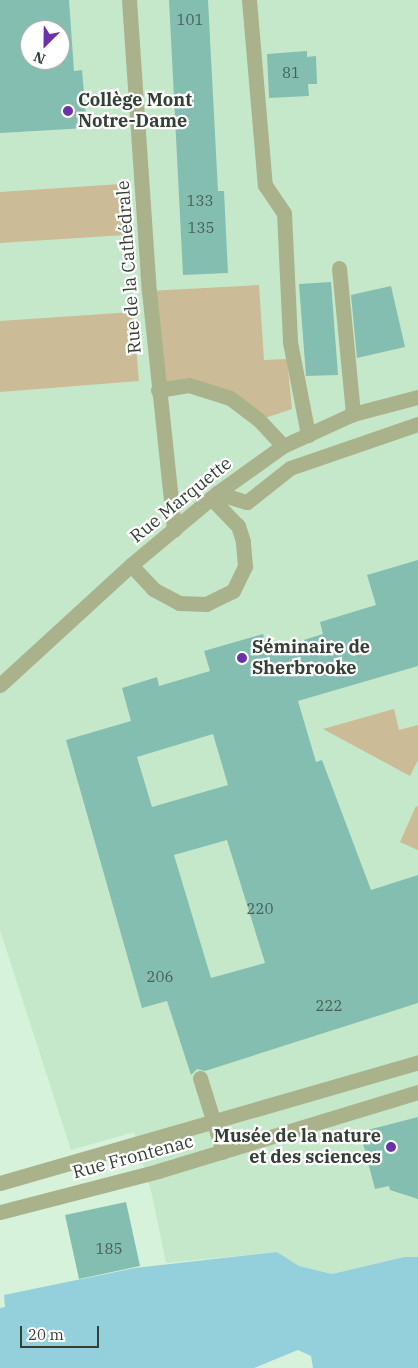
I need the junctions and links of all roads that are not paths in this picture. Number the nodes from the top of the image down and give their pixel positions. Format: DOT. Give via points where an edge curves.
graph roads {
  1 [pos="129,0"];
  2 [pos="249,0"];
  3 [pos="339,268"];
  4 [pos="158,390"];
  5 [pos="418,396"];
  6 [pos="353,414"];
  7 [pos="418,424"];
  8 [pos="308,434"];
  9 [pos="283,446"];
  10 [pos="214,496"];
  11 [pos="174,530"];
  12 [pos="131,565"];
  13 [pos="0,686"];
  14 [pos="418,1062"];
  15 [pos="200,1078"];
  16 [pos="418,1092"];
  17 [pos="213,1122"];
  18 [pos="223,1152"];
  19 [pos="0,1182"];
  20 [pos="0,1212"];
  1 -- 4 [label="street, Rue de la Cathédrale"];
  2 -- 8 [label="street" via="265,185 284,213 290,342"];
  3 -- 6 [label="street"];
  4 -- 9 [label="street" via="190,385 230,398 259,420"];
  4 -- 11 [label="street, Rue de la Cathédrale"];
  5 -- 6 [label="street, Rue Marquette"];
  6 -- 8 [label="street, Rue Marquette"];
  7 -- 10 [label="street" via="290,468 247,502"];
  8 -- 9 [label="street, Rue Marquette"];
  9 -- 10 [label="street, Rue Marquette"];
  10 -- 11 [label="street, Rue Marquette"];
  10 -- 12 [label="street" via="238,526 243,541 245,566 233,591 206,604 179,603 153,589"];
  11 -- 12 [label="street, Rue Marquette"];
  12 -- 13 [label="street, Rue Marquette"];
  14 -- 17 [label="street, Rue Frontenac"];
  15 -- 17 [label="street"];
  16 -- 18 [label="street, Rue Frontenac"];
  17 -- 18 [label="street"];
  17 -- 19 [label="street, Rue Frontenac"];
  18 -- 20 [label="street, Rue Frontenac"];
}
